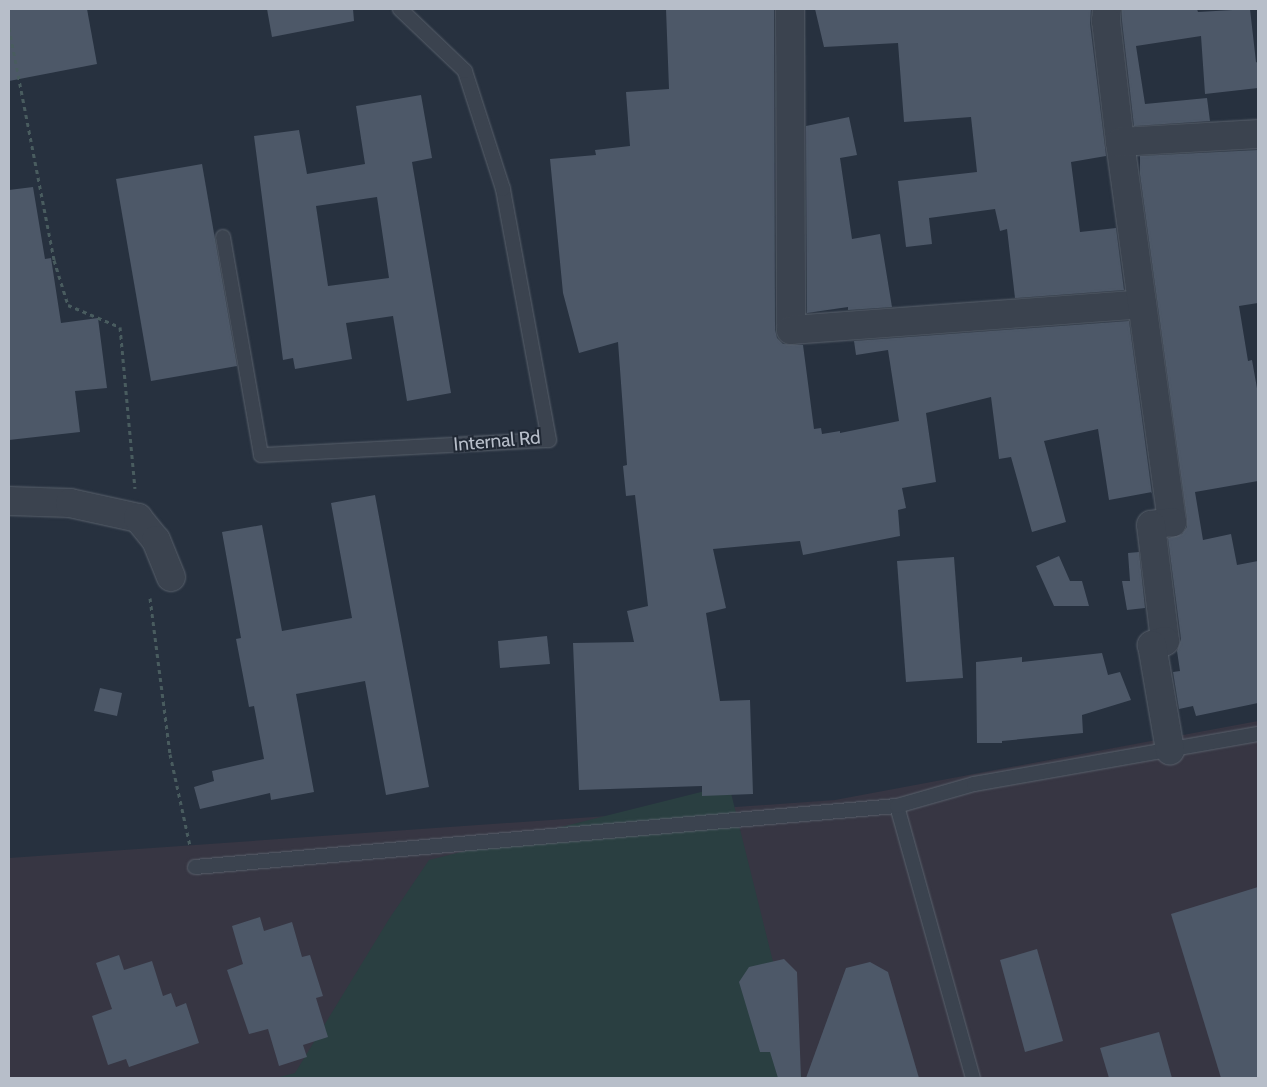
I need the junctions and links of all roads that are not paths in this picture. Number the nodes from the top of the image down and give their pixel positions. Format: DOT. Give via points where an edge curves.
graph roads {
  1 [pos="400,9"];
  2 [pos="790,9"];
  3 [pos="1107,9"];
  4 [pos="1258,134"];
  5 [pos="1120,142"];
  6 [pos="223,237"];
  7 [pos="1142,304"];
  8 [pos="9,501"];
  9 [pos="160,583"];
  10 [pos="1258,734"];
  11 [pos="1170,750"];
  12 [pos="898,806"];
  13 [pos="195,866"];
  14 [pos="973,1078"];
  1 -- 6 [label="lane, Internal Rd" via="465,71 503,189 549,440 261,455"];
  2 -- 7 [label="street" via="791,330"];
  3 -- 5 [label="street"];
  4 -- 5 [label="street"];
  5 -- 7 [label="street"];
  7 -- 11 [label="street" via="1172,522 1151,525 1165,641 1152,645"];
  8 -- 9 [label="street" via="70,503 138,518 156,540"];
  10 -- 11 [label="lane"];
  11 -- 12 [label="lane" via="974,784"];
  12 -- 13 [label="lane"];
  12 -- 14 [label="lane"];
}
